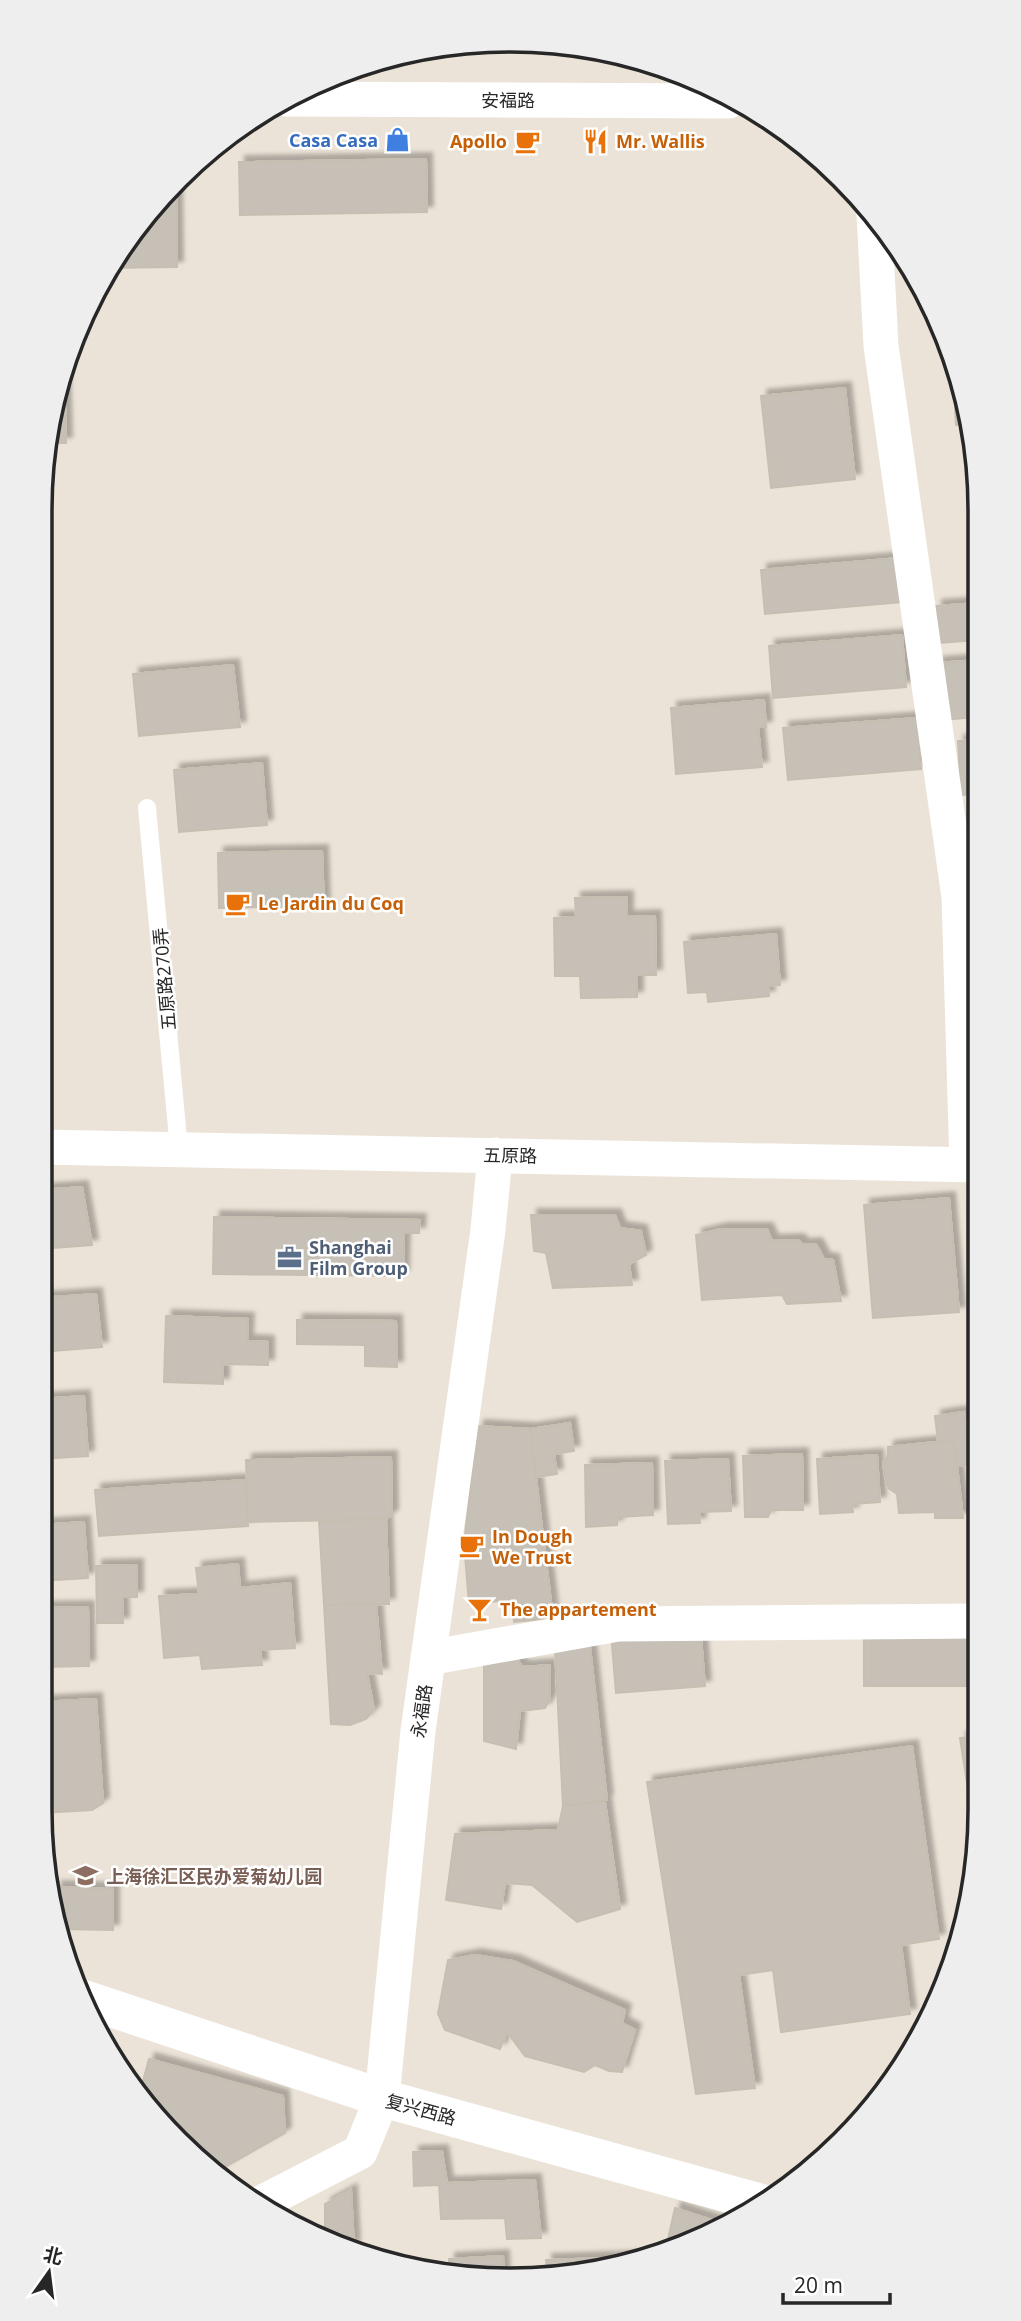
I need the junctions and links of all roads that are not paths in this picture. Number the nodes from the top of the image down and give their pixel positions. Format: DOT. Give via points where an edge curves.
graph roads {
  1 [pos="310,99"];
  2 [pos="715,101"];
  3 [pos="875,233"];
  4 [pos="148,808"];
  5 [pos="968,1069"];
  6 [pos="52,1147"];
  7 [pos="179,1149"];
  8 [pos="495,1155"];
  9 [pos="968,1165"];
  10 [pos="968,1621"];
  11 [pos="428,1658"];
  12 [pos="95,2002"];
  13 [pos="382,2098"];
  14 [pos="269,2199"];
  15 [pos="751,2200"];
  1 -- 2 [label="street, 安福路"];
  3 -- 5 [label="street" via="881,346 959,897"];
  4 -- 7 [label="lane, 五原路270弄"];
  6 -- 7 [label="street, 五原路"];
  7 -- 8 [label="street, 五原路"];
  8 -- 9 [label="street, 五原路"];
  8 -- 11 [label="street, 永福路"];
  10 -- 11 [label="street" via="618,1624"];
  11 -- 13 [label="street, 永福路"];
  12 -- 13 [label="street, 复兴西路"];
  13 -- 14 [label="street, 永福路" via="360,2152"];
  13 -- 15 [label="street, 复兴西路"];
}
